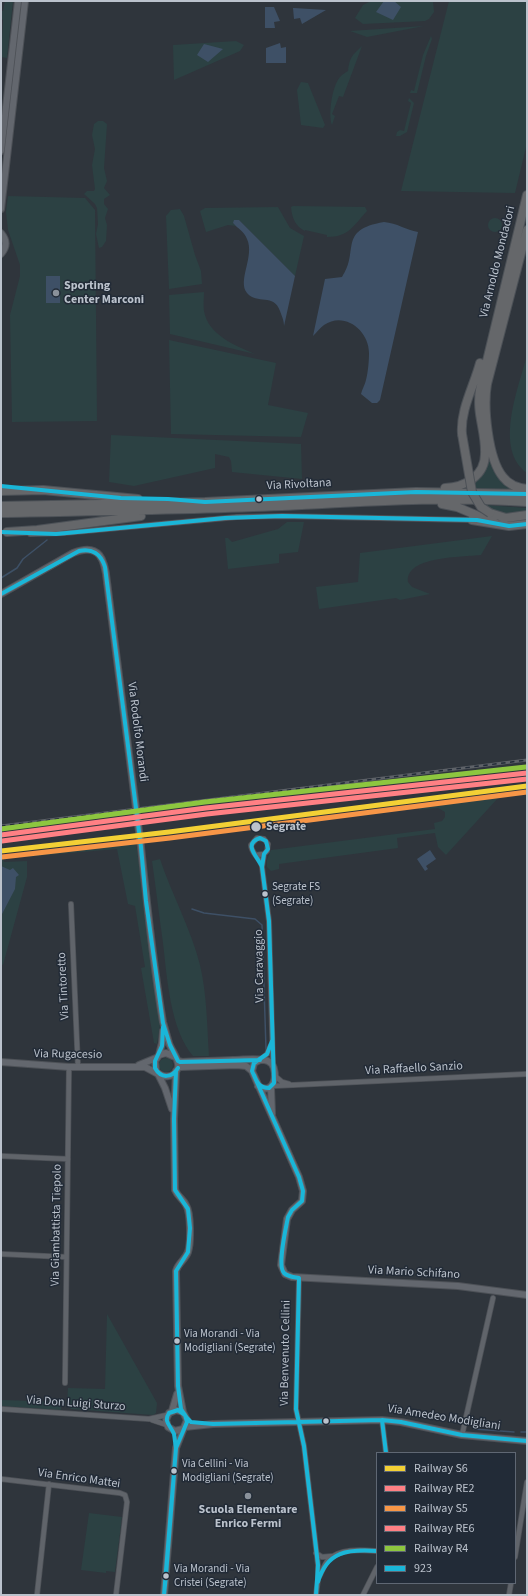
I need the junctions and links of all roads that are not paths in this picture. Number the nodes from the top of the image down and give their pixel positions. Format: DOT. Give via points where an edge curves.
graph roads {
  1 [pos="18,1"];
  2 [pos="25,1"];
  3 [pos="1,151"];
  4 [pos="527,196"];
  5 [pos="1,209"];
  6 [pos="527,230"];
  7 [pos="1,233"];
  8 [pos="1,254"];
  9 [pos="492,335"];
  10 [pos="1,486"];
  11 [pos="527,489"];
  12 [pos="33,490"];
  13 [pos="1,491"];
  14 [pos="527,494"];
  15 [pos="307,497"];
  16 [pos="383,501"];
  17 [pos="205,502"];
  18 [pos="527,502"];
  19 [pos="1,506"];
  20 [pos="213,509"];
  21 [pos="1,513"];
  22 [pos="527,515"];
  23 [pos="472,520"];
  24 [pos="495,524"];
  25 [pos="527,524"];
  26 [pos="4,532"];
  27 [pos="1,594"];
  28 [pos="264,854"];
  29 [pos="256,855"];
  30 [pos="262,866"];
  31 [pos="71,904"];
  32 [pos="164,1023"];
  33 [pos="272,1041"];
  34 [pos="158,1056"];
  35 [pos="176,1059"];
  36 [pos="260,1060"];
  37 [pos="1,1062"];
  38 [pos="135,1066"];
  39 [pos="69,1067"];
  40 [pos="78,1067"];
  41 [pos="177,1070"];
  42 [pos="273,1070"];
  43 [pos="252,1071"];
  44 [pos="158,1074"];
  45 [pos="527,1074"];
  46 [pos="301,1085"];
  47 [pos="258,1086"];
  48 [pos="271,1087"];
  49 [pos="272,1117"];
  50 [pos="174,1119"];
  51 [pos="1,1156"];
  52 [pos="68,1159"];
  53 [pos="1,1254"];
  54 [pos="66,1257"];
  55 [pos="299,1278"];
  56 [pos="527,1295"];
  57 [pos="493,1298"];
  58 [pos="65,1383"];
  59 [pos="178,1386"];
  60 [pos="1,1410"];
  61 [pos="183,1412"];
  62 [pos="170,1413"];
  63 [pos="186,1418"];
  64 [pos="149,1419"];
  65 [pos="382,1420"];
  66 [pos="298,1422"];
  67 [pos="213,1424"];
  68 [pos="169,1427"];
  69 [pos="184,1428"];
  70 [pos="462,1435"];
  71 [pos="527,1441"];
  72 [pos="176,1448"];
  73 [pos="386,1452"];
  74 [pos="1,1479"];
  75 [pos="527,1482"];
  76 [pos="49,1484"];
  77 [pos="376,1551"];
  78 [pos="516,1551"];
  79 [pos="316,1553"];
  80 [pos="333,1556"];
  81 [pos="376,1569"];
  82 [pos="318,1579"];
  83 [pos="511,1584"];
  84 [pos="37,1595"];
  85 [pos="116,1595"];
  86 [pos="164,1595"];
  87 [pos="316,1595"];
  88 [pos="363,1595"];
  89 [pos="509,1595"];
  1 -- 3 [label="street"];
  2 -- 5 [label="street"];
  4 -- 9 [label="highway, Via Arnoldo Mondadori"];
  6 -- 11 [label="highway, Via Arnoldo Mondadori" via="487,384 485,410 498,470 506,480"];
  7 -- 8 [label="street" via="6,243"];
  9 -- 15 [label="highway" via="479,395 478,410 485,454 477,476 464,484 449,487 356,490"];
  9 -- 22 [label="highway, bridge" via="483,354 461,422 472,492 481,506 490,513 506,518"];
  10 -- 12 [label="highway"];
  12 -- 13 [label="highway"];
  12 -- 17 [label="highway"];
  14 -- 15 [label="highway, Via Rivoltana" via="423,492"];
  15 -- 17 [label="highway, Via Rivoltana"];
  16 -- 18 [label="highway, Via Rivoltana"];
  16 -- 20 [label="highway, Via Rivoltana"];
  16 -- 24 [label="highway" via="450,505"];
  17 -- 19 [label="highway, Via Rivoltana"];
  20 -- 21 [label="highway, Via Rivoltana"];
  20 -- 26 [label="highway"];
  23 -- 24 [label="highway"];
  23 -- 26 [label="street" via="259,517 64,533"];
  24 -- 25 [label="highway"];
  27 -- 32 [label="street, Via Rodolfo Morandi, bridge" via="73,553 83,550 93,551 101,557 105,567 146,901"];
  28 -- 29 [label="street"];
  28 -- 29 [label="street" via="268,844 260,838 254,840 251,845 252,852"];
  28 -- 30 [label="street, Via Caravaggio"];
  29 -- 30 [label="street, Via Caravaggio"];
  30 -- 33 [label="street, Via Caravaggio" via="269,920"];
  31 -- 40 [label="street, Via Tintoretto"];
  32 -- 34 [label="street, Via Rodolfo Morandi"];
  32 -- 35 [label="street, Via Rodolfo Morandi"];
  33 -- 36 [label="street" via="267,1054"];
  33 -- 42 [label="street, Via Caravaggio"];
  34 -- 35 [label="street" via="166,1053"];
  34 -- 38 [label="street, Via Rugacesio"];
  34 -- 44 [label="street" via="154,1068"];
  35 -- 36 [label="street" via="182,1062"];
  35 -- 41 [label="street"];
  36 -- 42 [label="street" via="270,1062"];
  36 -- 43 [label="street" via="253,1065"];
  37 -- 39 [label="street, Via Rugacesio"];
  38 -- 40 [label="street, Via Rugacesio"];
  38 -- 44 [label="street, Via Rugacesio" via="146,1067"];
  39 -- 40 [label="street, Via Rugacesio"];
  39 -- 52 [label="street, Via Giambattista Tiepolo"];
  41 -- 43 [label="street" via="183,1066 237,1065 246,1066"];
  41 -- 44 [label="street" via="166,1077"];
  41 -- 50 [label="street"];
  42 -- 46 [label="street, Via Raffaello Sanzio" via="282,1082"];
  42 -- 48 [label="street" via="274,1081"];
  43 -- 47 [label="street"];
  44 -- 50 [label="street" via="171,1103"];
  45 -- 46 [label="street, Via Raffaello Sanzio"];
  46 -- 48 [label="street, Via Raffaello Sanzio"];
  47 -- 48 [label="street"];
  47 -- 49 [label="street"];
  48 -- 49 [label="street"];
  49 -- 55 [label="street" via="302,1189 303,1198 288,1217 281,1265 286,1275"];
  50 -- 59 [label="street" via="175,1190 186,1203 189,1215 189,1250 176,1271"];
  51 -- 52 [label="street"];
  52 -- 54 [label="street, Via Giambattista Tiepolo"];
  53 -- 54 [label="street"];
  54 -- 58 [label="street, Via Giambattista Tiepolo"];
  55 -- 56 [label="street, Via Mario Schifano" via="458,1286"];
  55 -- 66 [label="street, Via Benvenuto Cellini" via="296,1409"];
  57 -- 70 [label="street"];
  59 -- 61 [label="street"];
  59 -- 62 [label="street" via="176,1400"];
  60 -- 64 [label="street, Via Don Luigi Sturzo"];
  61 -- 62 [label="street" via="178,1410"];
  61 -- 63 [label="street"];
  62 -- 64 [label="street, Via Don Luigi Sturzo"];
  62 -- 68 [label="street" via="166,1420"];
  63 -- 67 [label="street, Via Amedeo Modigliani" via="193,1422"];
  63 -- 69 [label="street"];
  64 -- 68 [label="street, Via Don Luigi Sturzo"];
  65 -- 66 [label="street, Via Amedeo Modigliani"];
  65 -- 70 [label="street, Via Amedeo Modigliani"];
  65 -- 73 [label="street"];
  66 -- 67 [label="street, Via Amedeo Modigliani"];
  66 -- 79 [label="street, Via Benvenuto Cellini" via="304,1446"];
  67 -- 69 [label="street, Via Amedeo Modigliani"];
  68 -- 69 [label="street" via="177,1431"];
  68 -- 72 [label="street"];
  69 -- 72 [label="street"];
  70 -- 71 [label="street, Via Amedeo Modigliani"];
  72 -- 86 [label="street"];
  74 -- 76 [label="street, Via Enrico Mattei"];
  75 -- 78 [label="street"];
  76 -- 84 [label="street"];
  76 -- 85 [label="street, Via Enrico Mattei" via="120,1493 126,1496"];
  77 -- 80 [label="street" via="349,1551"];
  79 -- 80 [label="street" via="325,1557"];
  79 -- 82 [label="street, Via Benvenuto Cellini"];
  80 -- 82 [label="street" via="327,1561"];
  81 -- 88 [label="street"];
  82 -- 87 [label="street, Via Benvenuto Cellini"];
  83 -- 89 [label="street"];
}
